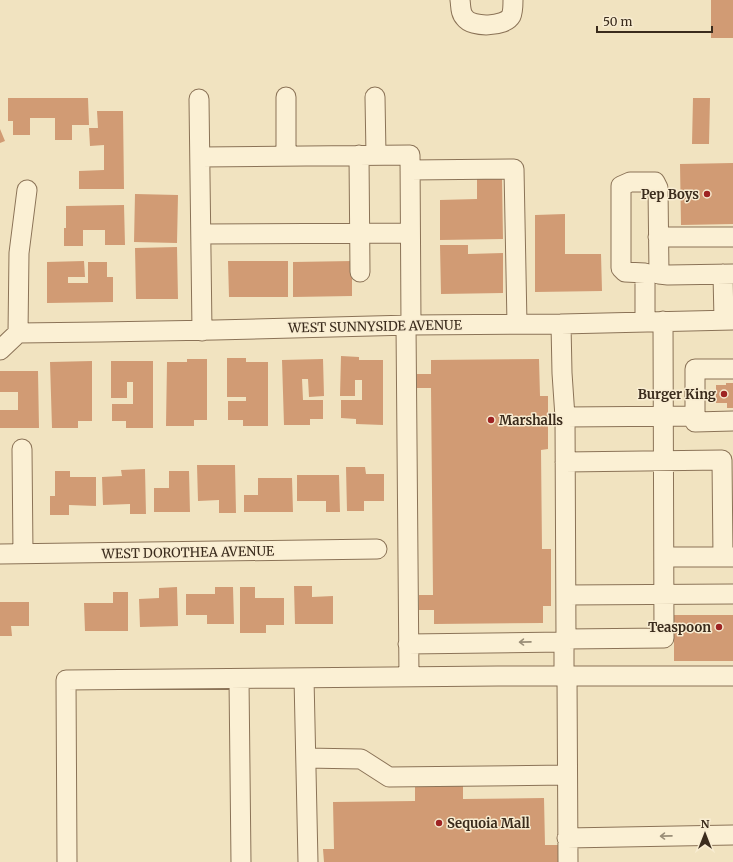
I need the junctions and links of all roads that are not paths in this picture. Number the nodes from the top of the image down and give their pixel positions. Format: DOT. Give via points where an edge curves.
graph roads {
  1 [pos="460,0"];
  2 [pos="513,0"];
  3 [pos="286,97"];
  4 [pos="375,97"];
  5 [pos="199,99"];
  6 [pos="368,155"];
  7 [pos="286,156"];
  8 [pos="201,157"];
  9 [pos="410,170"];
  10 [pos="27,190"];
  11 [pos="359,233"];
  12 [pos="410,233"];
  13 [pos="201,234"];
  14 [pos="658,237"];
  15 [pos="733,237"];
  16 [pos="360,272"];
  17 [pos="652,273"];
  18 [pos="728,274"];
  19 [pos="728,320"];
  20 [pos="663,321"];
  21 [pos="645,322"];
  22 [pos="517,324"];
  23 [pos="560,324"];
  24 [pos="409,325"];
  25 [pos="202,331"];
  26 [pos="18,333"];
  27 [pos="0,350"];
  28 [pos="733,369"];
  29 [pos="733,377"];
  30 [pos="733,412"];
  31 [pos="695,416"];
  32 [pos="565,417"];
  33 [pos="664,417"];
  34 [pos="733,421"];
  35 [pos="22,448"];
  36 [pos="664,461"];
  37 [pos="565,462"];
  38 [pos="728,467"];
  39 [pos="376,550"];
  40 [pos="0,554"];
  41 [pos="23,554"];
  42 [pos="664,557"];
  43 [pos="728,557"];
  44 [pos="733,594"];
  45 [pos="566,595"];
  46 [pos="664,595"];
  47 [pos="565,640"];
  48 [pos="408,644"];
  49 [pos="565,676"];
  50 [pos="733,676"];
  51 [pos="409,677"];
  52 [pos="304,678"];
  53 [pos="239,679"];
  54 [pos="306,758"];
  55 [pos="567,775"];
  56 [pos="733,835"];
  57 [pos="567,838"];
  58 [pos="67,862"];
  59 [pos="241,862"];
  60 [pos="308,862"];
  61 [pos="568,862"];
  1 -- 2 [label="street" via="462,14 466,20 480,24 499,24 506,21 511,15"];
  3 -- 7 [label="street"];
  4 -- 6 [label="street"];
  5 -- 8 [label="street"];
  6 -- 7 [label="street"];
  6 -- 9 [label="street" via="410,155"];
  6 -- 11 [label="street"];
  7 -- 8 [label="street"];
  8 -- 13 [label="street"];
  9 -- 12 [label="street"];
  9 -- 22 [label="street" via="514,169"];
  10 -- 26 [label="street" via="19,253"];
  11 -- 12 [label="street"];
  11 -- 13 [label="street"];
  11 -- 16 [label="street"];
  12 -- 24 [label="street"];
  13 -- 25 [label="street"];
  14 -- 15 [label="street"];
  14 -- 17 [label="street"];
  14 -- 17 [label="street" via="658,188 655,182 630,182 621,186 622,268 625,272"];
  17 -- 18 [label="street"];
  17 -- 21 [label="street"];
  18 -- 19 [label="street"];
  19 -- 20 [label="street, WEST SUNNYSIDE AVENUE"];
  20 -- 21 [label="street, WEST SUNNYSIDE AVENUE"];
  20 -- 33 [label="street"];
  21 -- 23 [label="street, WEST SUNNYSIDE AVENUE"];
  22 -- 23 [label="street, WEST SUNNYSIDE AVENUE"];
  22 -- 24 [label="street, WEST SUNNYSIDE AVENUE"];
  23 -- 32 [label="street"];
  24 -- 25 [label="street, WEST SUNNYSIDE AVENUE"];
  24 -- 48 [label="street"];
  25 -- 26 [label="street, WEST SUNNYSIDE AVENUE"];
  26 -- 27 [label="street"];
  28 -- 31 [label="street" via="695,369"];
  29 -- 30 [label="street" via="712,377 706,381 703,388 706,408 712,412"];
  31 -- 33 [label="street"];
  31 -- 34 [label="street" via="695,422"];
  32 -- 33 [label="street"];
  32 -- 37 [label="street"];
  33 -- 36 [label="street"];
  35 -- 41 [label="street"];
  36 -- 37 [label="street"];
  36 -- 38 [label="street" via="722,460"];
  36 -- 42 [label="street"];
  37 -- 45 [label="street"];
  38 -- 43 [label="street"];
  39 -- 41 [label="street, WEST DOROTHEA AVENUE"];
  40 -- 41 [label="street, WEST DOROTHEA AVENUE"];
  42 -- 43 [label="street"];
  42 -- 46 [label="street"];
  44 -- 46 [label="street"];
  45 -- 46 [label="street"];
  45 -- 47 [label="street"];
  46 -- 47 [label="street" via="664,638"];
  47 -- 48 [label="street, one-way"];
  47 -- 49 [label="street"];
  48 -- 51 [label="street"];
  49 -- 50 [label="street"];
  49 -- 51 [label="street"];
  49 -- 55 [label="street"];
  51 -- 52 [label="street"];
  52 -- 53 [label="street"];
  52 -- 54 [label="street"];
  53 -- 58 [label="street" via="66,680"];
  53 -- 59 [label="street"];
  54 -- 55 [label="street" via="361,759 389,777"];
  54 -- 60 [label="street"];
  55 -- 57 [label="street"];
  56 -- 57 [label="street, one-way"];
  57 -- 61 [label="street"];
}
